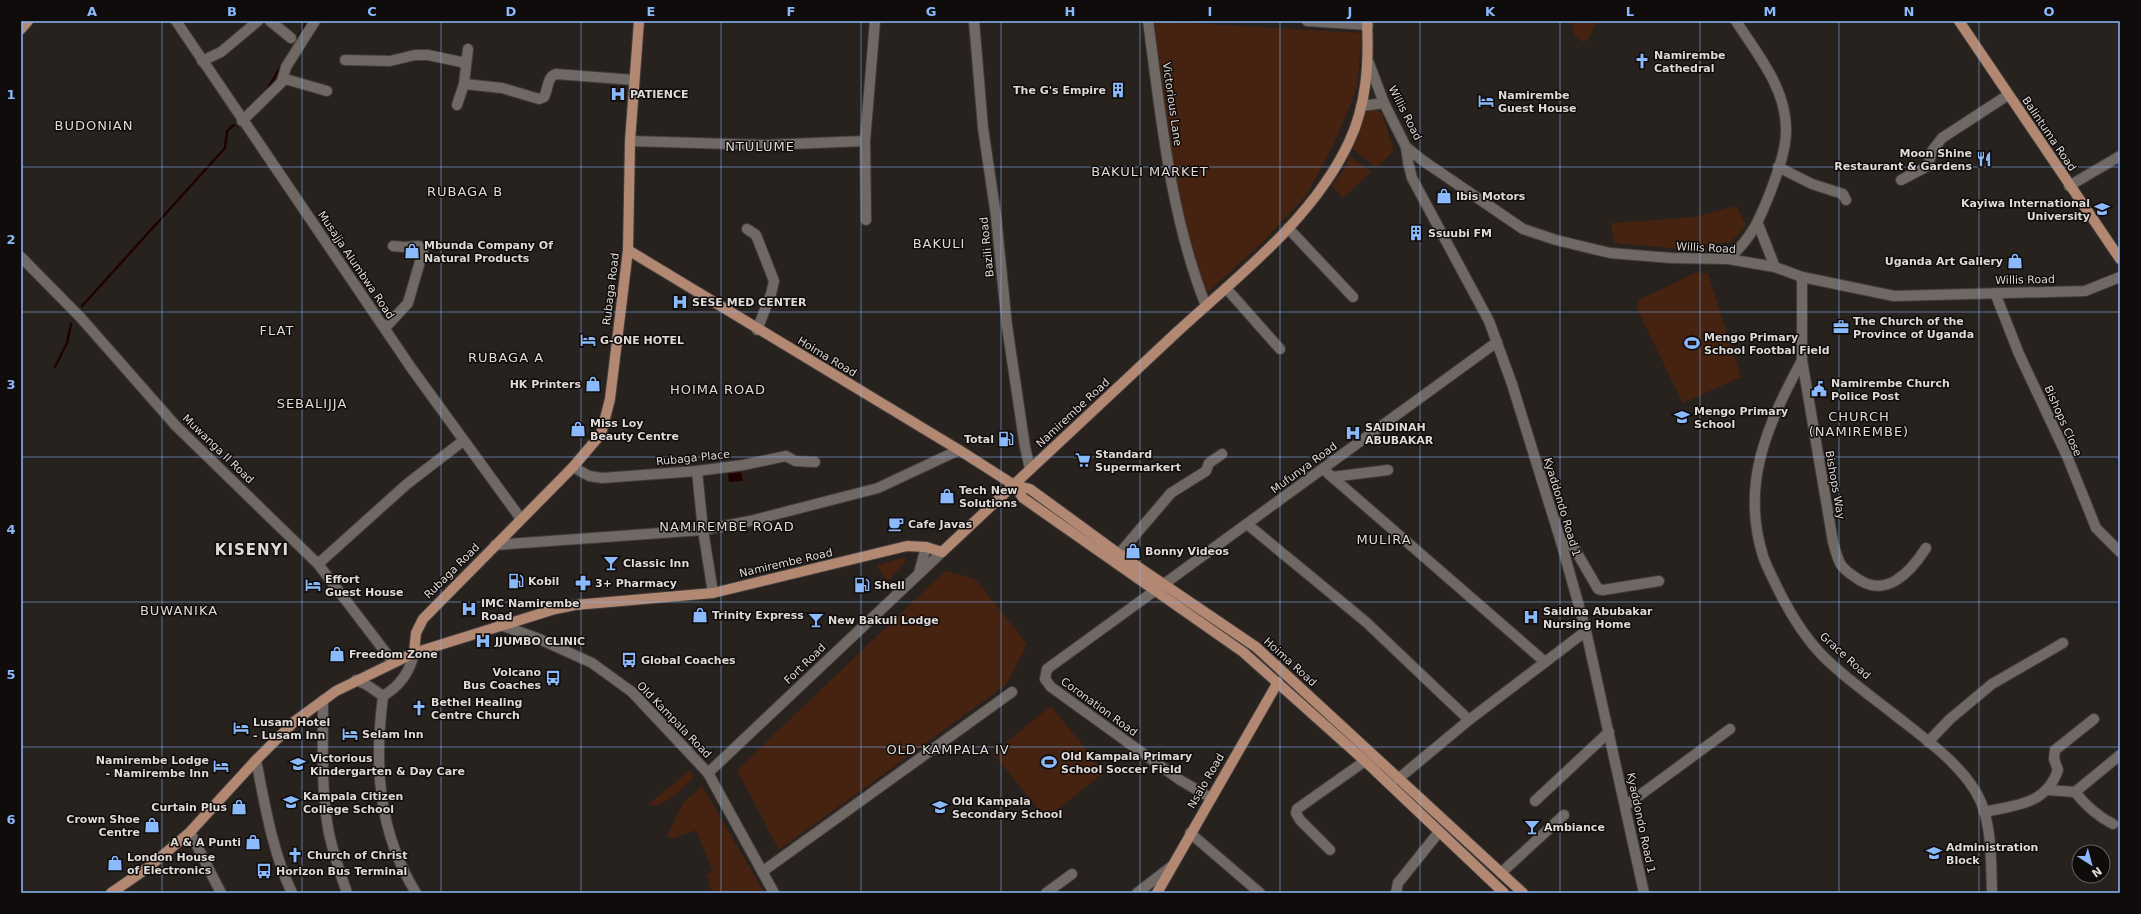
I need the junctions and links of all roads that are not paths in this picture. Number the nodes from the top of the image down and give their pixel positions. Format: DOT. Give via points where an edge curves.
graph roads {
  1 [pos="28,21"];
  2 [pos="176,21"];
  3 [pos="258,21"];
  4 [pos="270,21"];
  5 [pos="315,21"];
  6 [pos="639,21"];
  7 [pos="875,21"];
  8 [pos="974,21"];
  9 [pos="1148,21"];
  10 [pos="1307,21"];
  11 [pos="1736,21"];
  12 [pos="1959,21"];
  13 [pos="1367,23"];
  14 [pos="21,29"];
  15 [pos="291,38"];
  16 [pos="468,49"];
  17 [pos="345,60"];
  18 [pos="202,61"];
  19 [pos="466,63"];
  20 [pos="1369,63"];
  21 [pos="634,80"];
  22 [pos="282,81"];
  23 [pos="464,84"];
  24 [pos="327,91"];
  25 [pos="2008,95"];
  26 [pos="1384,103"];
  27 [pos="457,105"];
  28 [pos="1361,106"];
  29 [pos="242,121"];
  30 [pos="630,141"];
  31 [pos="865,141"];
  32 [pos="1406,147"];
  33 [pos="2120,156"];
  34 [pos="1778,167"];
  35 [pos="1901,180"];
  36 [pos="2069,186"];
  37 [pos="1846,200"];
  38 [pos="866,220"];
  39 [pos="1758,224"];
  40 [pos="1288,228"];
  41 [pos="747,229"];
  42 [pos="393,246"];
  43 [pos="628,250"];
  44 [pos="21,257"];
  45 [pos="1728,259"];
  46 [pos="2120,260"];
  47 [pos="1775,267"];
  48 [pos="2120,276"];
  49 [pos="1802,277"];
  50 [pos="1226,288"];
  51 [pos="1995,293"];
  52 [pos="1353,297"];
  53 [pos="1206,306"];
  54 [pos="385,328"];
  55 [pos="757,330"];
  56 [pos="1497,342"];
  57 [pos="1280,349"];
  58 [pos="1802,360"];
  59 [pos="463,441"];
  60 [pos="959,450"];
  61 [pos="1222,454"];
  62 [pos="815,462"];
  63 [pos="573,468"];
  64 [pos="1030,469"];
  65 [pos="1322,469"];
  66 [pos="1388,470"];
  67 [pos="697,471"];
  68 [pos="1332,477"];
  69 [pos="1014,485"];
  70 [pos="521,519"];
  71 [pos="1247,524"];
  72 [pos="703,530"];
  73 [pos="1561,542"];
  74 [pos="495,545"];
  75 [pos="926,547"];
  76 [pos="1926,548"];
  77 [pos="942,552"];
  78 [pos="2120,552"];
  79 [pos="1119,554"];
  80 [pos="318,564"];
  81 [pos="919,573"];
  82 [pos="1659,581"];
  83 [pos="1160,587"];
  84 [pos="713,593"];
  85 [pos="500,624"];
  86 [pos="1586,630"];
  87 [pos="2063,643"];
  88 [pos="414,652"];
  89 [pos="393,662"];
  90 [pos="1545,662"];
  91 [pos="356,680"];
  92 [pos="1278,682"];
  93 [pos="1012,692"];
  94 [pos="383,696"];
  95 [pos="323,700"];
  96 [pos="2094,719"];
  97 [pos="1469,720"];
  98 [pos="1730,729"];
  99 [pos="1609,732"];
  100 [pos="1928,742"];
  101 [pos="2120,755"];
  102 [pos="256,760"];
  103 [pos="1365,761"];
  104 [pos="708,773"];
  105 [pos="1398,779"];
  106 [pos="2048,790"];
  107 [pos="2075,792"];
  108 [pos="1210,798"];
  109 [pos="1535,801"];
  110 [pos="1625,806"];
  111 [pos="1984,812"];
  112 [pos="1564,815"];
  113 [pos="2113,824"];
  114 [pos="190,832"];
  115 [pos="1439,832"];
  116 [pos="1190,833"];
  117 [pos="1330,850"];
  118 [pos="1172,866"];
  119 [pos="762,872"];
  120 [pos="1072,874"];
  121 [pos="1501,874"];
  122 [pos="111,893"];
  123 [pos="221,893"];
  124 [pos="292,893"];
  125 [pos="347,893"];
  126 [pos="416,893"];
  127 [pos="774,893"];
  128 [pos="1046,893"];
  129 [pos="1136,893"];
  130 [pos="1157,893"];
  131 [pos="1260,893"];
  132 [pos="1396,893"];
  133 [pos="1504,893"];
  134 [pos="1523,893"];
  135 [pos="1644,893"];
  136 [pos="1992,893"];
  1 -- 14 [label="main road"];
  2 -- 18 [label="street, Musajja Alumbwa Road"];
  3 -- 18 [label="street" via="220,52"];
  4 -- 15 [label="street"];
  5 -- 22 [label="street" via="286,67"];
  6 -- 21 [label="main road, Rubaga Road"];
  7 -- 31 [label="street"];
  8 -- 64 [label="street, Bazili Road" via="983,128 996,216 1007,326"];
  9 -- 53 [label="street, Victorious Lane" via="1176,205 1191,264"];
  10 -- 13 [label="street"];
  11 -- 34 [label="street" via="1772,77 1779,96 1786,131"];
  12 -- 25 [label="main road, Balintuma Road"];
  13 -- 20 [label="main road, Namirembe Road"];
  16 -- 19 [label="street"];
  17 -- 19 [label="street" via="390,61 415,55 428,55"];
  18 -- 29 [label="street, Musajja Alumbwa Road"];
  19 -- 23 [label="street"];
  20 -- 26 [label="street, Willis Road"];
  20 -- 28 [label="main road, Namirembe Road"];
  21 -- 23 [label="street" via="556,74 548,81 544,97 539,99 502,88"];
  21 -- 30 [label="main road, Rubaga Road"];
  22 -- 24 [label="street" via="285,79"];
  22 -- 29 [label="street"];
  23 -- 27 [label="street"];
  25 -- 35 [label="street" via="1950,131 1936,144 1928,166"];
  25 -- 36 [label="main road, Balintuma Road"];
  26 -- 28 [label="street"];
  26 -- 32 [label="street, Willis Road"];
  28 -- 40 [label="main road, Namirembe Road" via="1350,141 1329,179 1311,204"];
  29 -- 54 [label="street, Musajja Alumbwa Road"];
  30 -- 31 [label="street" via="765,145"];
  30 -- 43 [label="main road, Rubaga Road"];
  31 -- 38 [label="street"];
  32 -- 45 [label="street, Willis Road" via="1523,229 1610,253"];
  32 -- 56 [label="street, Kyaddondo Road 1" via="1412,178 1489,321"];
  33 -- 36 [label="street"];
  34 -- 37 [label="street" via="1812,184 1843,194"];
  34 -- 39 [label="street"];
  36 -- 46 [label="main road, Balintuma Road"];
  39 -- 45 [label="street" via="1742,247"];
  39 -- 47 [label="street"];
  40 -- 50 [label="main road, Namirembe Road"];
  40 -- 52 [label="street"];
  41 -- 55 [label="street" via="756,234 774,281"];
  42 -- 54 [label="street" via="419,246 423,250 408,303"];
  43 -- 55 [label="main road, Hoima Road"];
  43 -- 63 [label="main road, Rubaga Road" via="605,425 599,437"];
  44 -- 80 [label="street, Muwanga II Road" via="81,318 176,426"];
  45 -- 47 [label="street, Willis Road"];
  47 -- 49 [label="street, Willis Road"];
  48 -- 51 [label="street, Willis Road" via="2085,291"];
  49 -- 51 [label="street, Willis Road" via="1894,296"];
  49 -- 58 [label="street, Bishops Way"];
  50 -- 53 [label="main road, Namirembe Road"];
  50 -- 57 [label="street"];
  51 -- 78 [label="street, Bishops Close" via="2016,348 2067,456 2096,528"];
  53 -- 64 [label="main road, Namirembe Road"];
  54 -- 59 [label="street, Musajja Alumbwa Road"];
  55 -- 60 [label="main road, Hoima Road"];
  56 -- 65 [label="street, Mufunya Road"];
  56 -- 73 [label="street, Kyaddondo Road 1"];
  58 -- 76 [label="street, Bishops Way" via="1832,542 1842,565 1864,584 1875,587 1903,576 1915,566"];
  58 -- 100 [label="street, Grace Road" via="1780,402 1757,468 1754,512 1763,558 1797,623 1817,650"];
  59 -- 70 [label="street, Musajja Alumbwa Road"];
  59 -- 80 [label="street" via="407,484"];
  60 -- 69 [label="main road, Hoima Road"];
  60 -- 72 [label="street" via="878,488 750,521"];
  61 -- 79 [label="street" via="1209,463 1206,471 1171,493"];
  62 -- 67 [label="street, Rubaga Place" via="795,461 786,456"];
  63 -- 67 [label="street, Rubaga Place" via="589,476 602,478"];
  63 -- 70 [label="main road, Rubaga Road"];
  64 -- 69 [label="main road, Namirembe Road"];
  65 -- 68 [label="street"];
  65 -- 71 [label="street, Mufunya Road"];
  66 -- 68 [label="street"];
  67 -- 72 [label="street"];
  68 -- 90 [label="street"];
  69 -- 77 [label="main road, Namirembe Road"];
  69 -- 79 [label="main road, Hoima Road" via="1030,489"];
  69 -- 83 [label="main road, Hoima Road" via="1024,498 1114,562"];
  70 -- 74 [label="main road, Rubaga Road"];
  71 -- 83 [label="street, Mufunya Road"];
  71 -- 97 [label="street" via="1366,622"];
  72 -- 74 [label="street"];
  72 -- 84 [label="street"];
  73 -- 82 [label="street" via="1573,546 1598,589"];
  73 -- 86 [label="street, Kyaddondo Road 1"];
  74 -- 88 [label="main road, Rubaga Road" via="423,619 416,633"];
  75 -- 77 [label="main road, Namirembe Road"];
  75 -- 81 [label="street"];
  75 -- 84 [label="main road, Namirembe Road" via="907,546"];
  77 -- 81 [label="street, Fort Road"];
  79 -- 83 [label="main road, Hoima Road"];
  80 -- 89 [label="street, Muwanga II Road"];
  81 -- 104 [label="street, Fort Road"];
  83 -- 92 [label="main road, Hoima Road"];
  83 -- 105 [label="main road, Hoima Road" via="1256,647"];
  83 -- 108 [label="street, Coronation Road" via="1050,665 1045,679 1051,687 1155,763"];
  84 -- 85 [label="main road, Namirembe Road" via="575,605"];
  85 -- 88 [label="main road, Namirembe Road"];
  85 -- 104 [label="street, Old Kampala Road" via="574,654 614,678 643,703"];
  86 -- 90 [label="street"];
  86 -- 99 [label="street, Kyaddondo Road 1"];
  87 -- 100 [label="street" via="1992,684 1950,719"];
  88 -- 89 [label="main road, Namirembe Road"];
  88 -- 94 [label="street" via="406,674 394,689"];
  89 -- 91 [label="main road, Namirembe Road"];
  90 -- 97 [label="street"];
  91 -- 94 [label="street"];
  91 -- 95 [label="main road, Namirembe Road"];
  92 -- 103 [label="main road, Hoima Road"];
  92 -- 108 [label="main road, Nsalo Road"];
  93 -- 119 [label="street"];
  94 -- 126 [label="street" via="379,731 380,795 396,855"];
  95 -- 102 [label="main road, Namirembe Road" via="295,721"];
  95 -- 125 [label="street" via="327,822 336,863"];
  96 -- 106 [label="street" via="2054,750 2058,770"];
  97 -- 105 [label="street"];
  98 -- 110 [label="street"];
  99 -- 109 [label="street"];
  99 -- 110 [label="street, Kyaddondo Road 1"];
  100 -- 111 [label="street, Grace Road" via="1962,772 1973,787"];
  101 -- 107 [label="street"];
  102 -- 114 [label="main road, Namirembe Road"];
  102 -- 124 [label="street" via="280,868"];
  103 -- 115 [label="main road, Hoima Road"];
  103 -- 117 [label="street" via="1297,809 1296,813 1300,820"];
  104 -- 119 [label="street, Old Kampala Road"];
  105 -- 121 [label="main road, Hoima Road"];
  106 -- 107 [label="street"];
  106 -- 111 [label="street" via="2027,803"];
  107 -- 113 [label="street" via="2098,816"];
  108 -- 116 [label="main road, Nsalo Road"];
  110 -- 135 [label="street, Kyaddondo Road 1"];
  111 -- 136 [label="street, Grace Road" via="1991,861"];
  112 -- 121 [label="street"];
  114 -- 122 [label="main road, Namirembe Road" via="149,867"];
  114 -- 123 [label="street"];
  115 -- 132 [label="street" via="1398,883"];
  115 -- 133 [label="main road, Hoima Road"];
  116 -- 118 [label="main road, Nsalo Road"];
  116 -- 131 [label="street"];
  118 -- 129 [label="street"];
  118 -- 130 [label="main road, Nsalo Road"];
  119 -- 127 [label="street, Old Kampala Road"];
  120 -- 128 [label="street"];
  121 -- 134 [label="main road, Hoima Road"];
}
